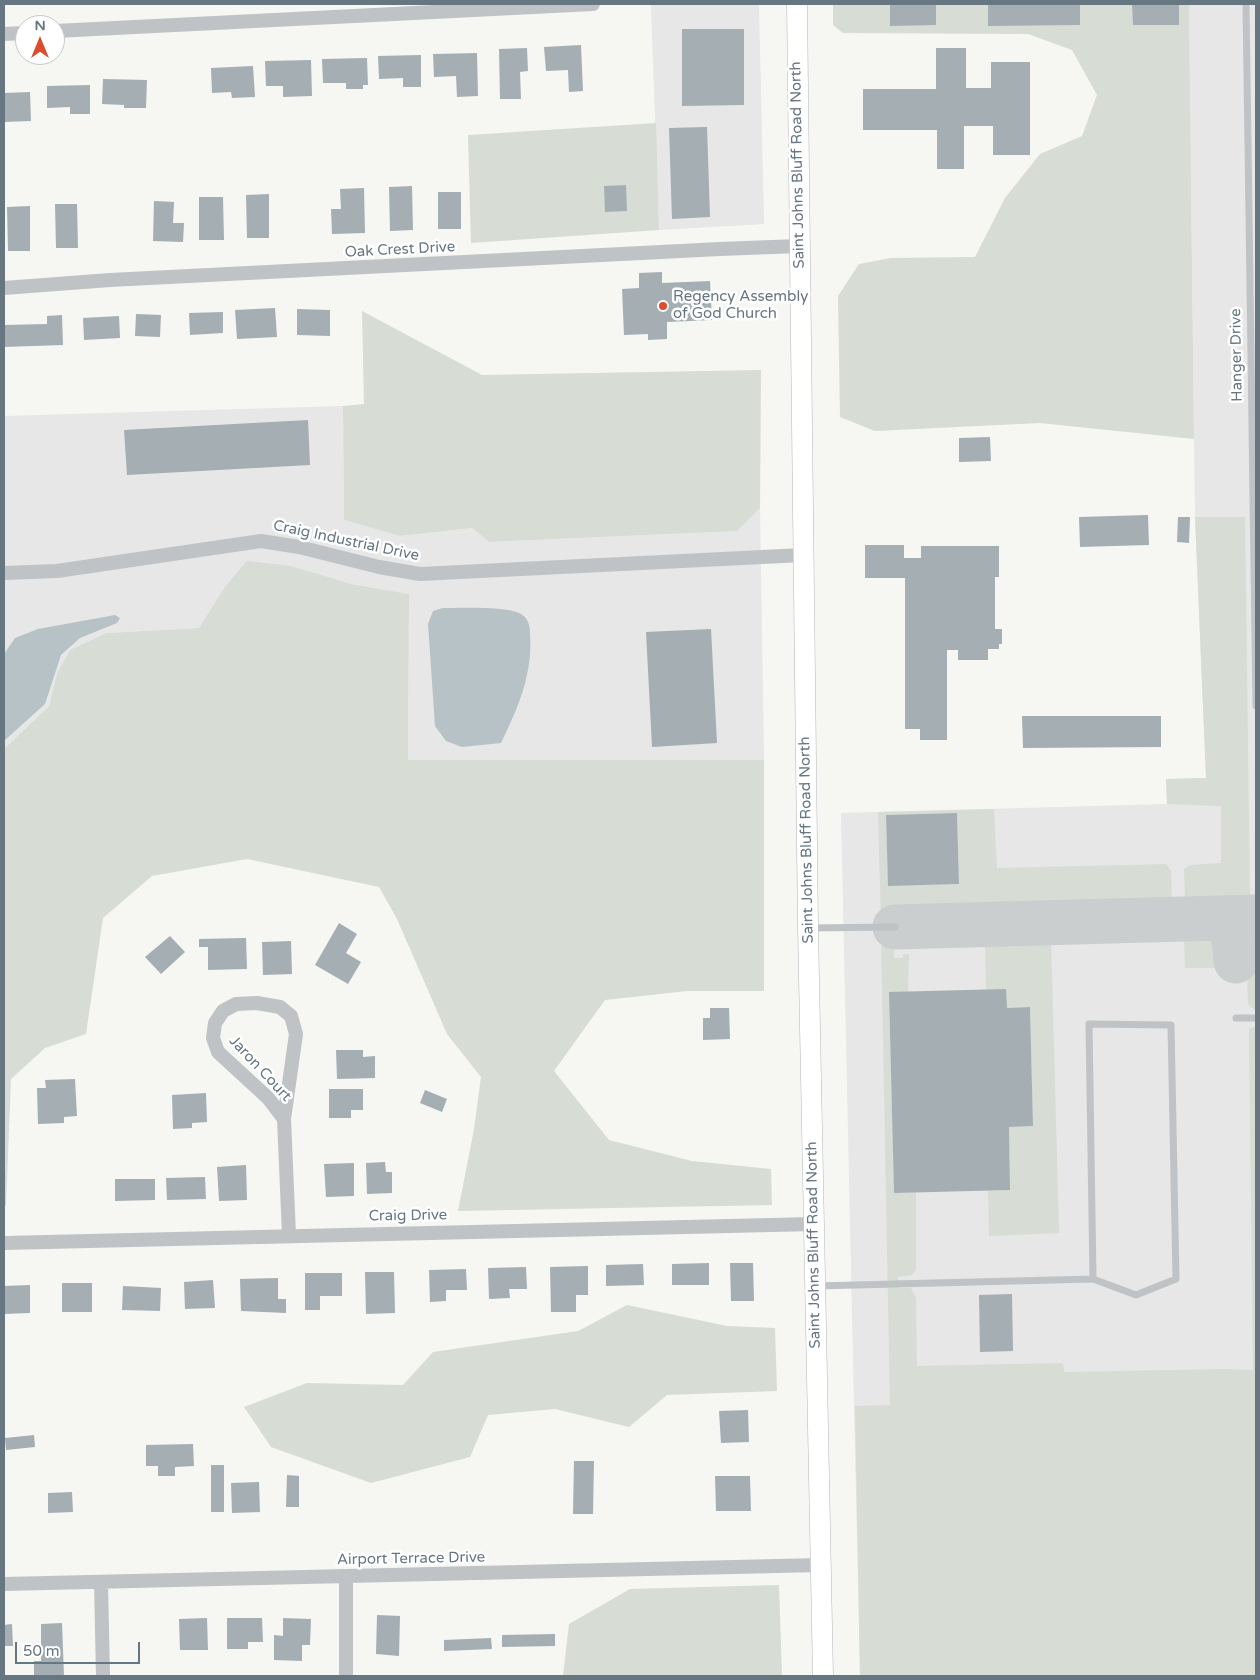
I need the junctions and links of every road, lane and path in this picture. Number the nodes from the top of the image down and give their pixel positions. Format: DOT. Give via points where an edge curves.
graph roads {
  1 [pos="593,4"];
  2 [pos="797,4"];
  3 [pos="1246,4"];
  4 [pos="65,30"];
  5 [pos="799,246"];
  6 [pos="4,288"];
  7 [pos="803,555"];
  8 [pos="4,573"];
  9 [pos="1256,639"];
  10 [pos="1256,706"];
  11 [pos="895,927"];
  12 [pos="808,928"];
  13 [pos="1236,1018"];
  14 [pos="1256,1018"];
  15 [pos="284,1119"];
  16 [pos="814,1224"];
  17 [pos="289,1235"];
  18 [pos="4,1243"];
  19 [pos="1093,1279"];
  20 [pos="815,1286"];
  21 [pos="820,1565"];
  22 [pos="346,1577"];
  23 [pos="101,1582"];
  24 [pos="4,1584"];
  25 [pos="104,1676"];
  26 [pos="346,1676"];
  27 [pos="823,1676"];
  1 -- 4 [label="street"];
  2 -- 5 [label="main road, Saint Johns Bluff Road North"];
  3 -- 9 [label="lane, Hanger Drive"];
  5 -- 6 [label="street, Oak Crest Drive"];
  5 -- 7 [label="main road, Saint Johns Bluff Road North"];
  7 -- 8 [label="street, Craig Industrial Drive" via="420,574 261,540 57,571"];
  7 -- 12 [label="main road, Saint Johns Bluff Road North"];
  9 -- 10 [label="lane, Hanger Drive"];
  11 -- 12 [label="lane"];
  12 -- 16 [label="main road, Saint Johns Bluff Road North"];
  13 -- 14 [label="lane"];
  15 -- 15 [label="street, Jaron Court" via="296,1034 291,1016 280,1007 236,1004 223,1011 215,1023 213,1038 218,1052 268,1098"];
  15 -- 17 [label="street, Jaron Court"];
  16 -- 17 [label="street, Craig Drive"];
  16 -- 20 [label="main road, Saint Johns Bluff Road North"];
  17 -- 18 [label="street, Craig Drive"];
  19 -- 19 [label="lane" via="1136,1295 1176,1279 1171,1025 1089,1024"];
  19 -- 20 [label="lane"];
  20 -- 21 [label="main road, Saint Johns Bluff Road North"];
  21 -- 22 [label="street, Airport Terrace Drive"];
  21 -- 27 [label="main road, Saint Johns Bluff Road North"];
  22 -- 23 [label="street, Airport Terrace Drive"];
  22 -- 26 [label="street"];
  23 -- 24 [label="street, Airport Terrace Drive"];
  23 -- 25 [label="street"];
}
